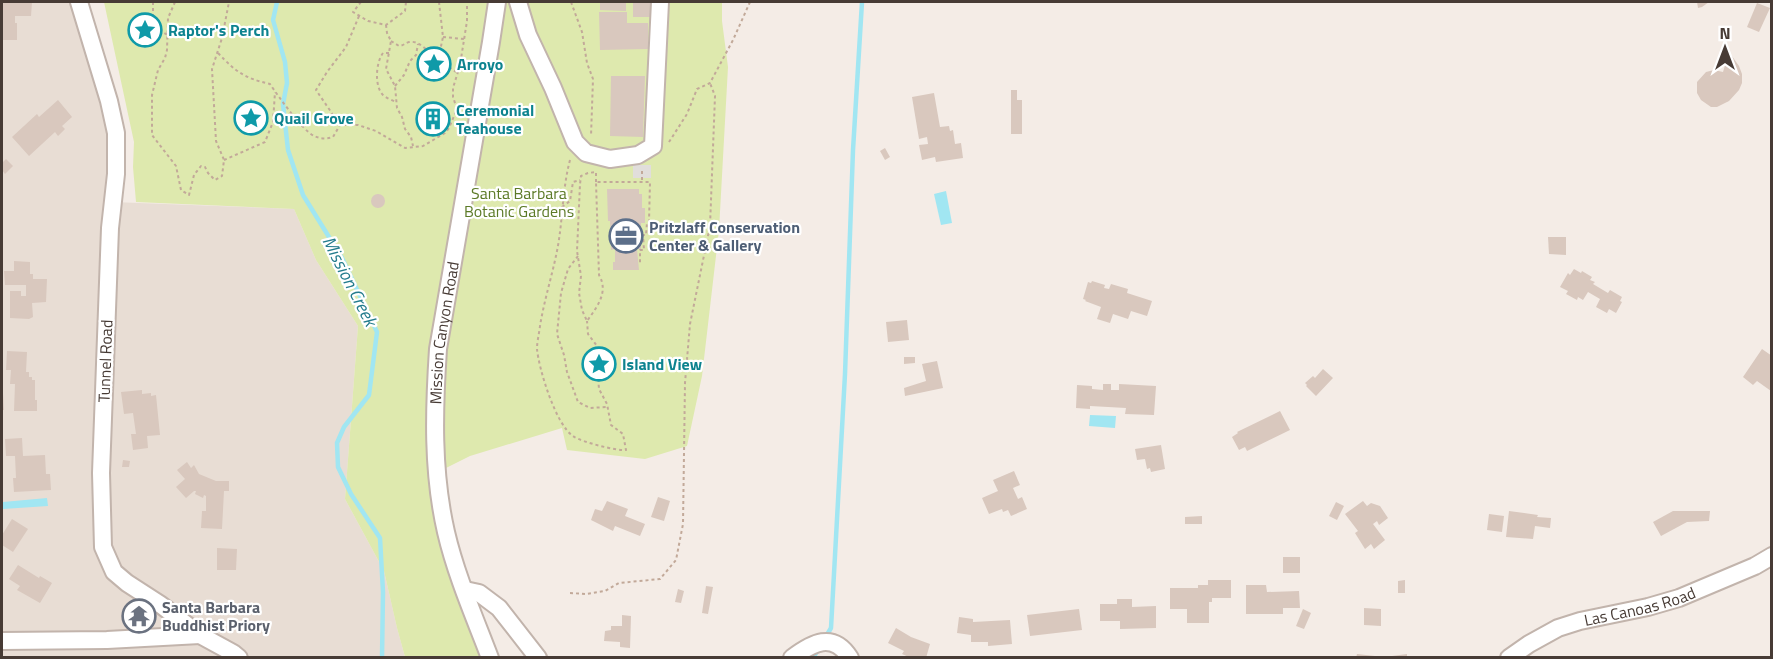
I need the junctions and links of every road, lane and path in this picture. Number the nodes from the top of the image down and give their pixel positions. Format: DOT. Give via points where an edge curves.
graph roads {
  1 [pos="79,2"];
  2 [pos="153,2"];
  3 [pos="175,2"];
  4 [pos="229,2"];
  5 [pos="361,2"];
  6 [pos="406,2"];
  7 [pos="440,2"];
  8 [pos="467,2"];
  9 [pos="497,2"];
  10 [pos="518,2"];
  11 [pos="571,2"];
  12 [pos="660,2"];
  13 [pos="750,2"];
  14 [pos="359,16"];
  15 [pos="386,25"];
  16 [pos="168,35"];
  17 [pos="443,37"];
  18 [pos="464,39"];
  19 [pos="391,41"];
  20 [pos="418,44"];
  21 [pos="218,53"];
  22 [pos="389,53"];
  23 [pos="438,60"];
  24 [pos="457,72"];
  25 [pos="710,83"];
  26 [pos="395,86"];
  27 [pos="275,92"];
  28 [pos="396,102"];
  29 [pos="340,125"];
  30 [pos="577,144"];
  31 [pos="653,146"];
  32 [pos="413,147"];
  33 [pos="598,156"];
  34 [pos="224,159"];
  35 [pos="580,180"];
  36 [pos="596,182"];
  37 [pos="562,207"];
  38 [pos="578,256"];
  39 [pos="640,264"];
  40 [pos="587,321"];
  41 [pos="607,407"];
  42 [pos="1772,556"];
  43 [pos="465,590"];
  44 [pos="570,593"];
  45 [pos="200,634"];
  46 [pos="2,641"];
  47 [pos="21,649"];
  48 [pos="796,654"];
  49 [pos="239,657"];
  50 [pos="490,657"];
  51 [pos="538,657"];
  52 [pos="850,657"];
  53 [pos="1509,657"];
  1 -- 45 [label="street, Tunnel Road" via="116,134 102,449 103,547 114,572"];
  2 -- 16 [label="path" via="158,30"];
  3 -- 16 [label="path" via="168,18"];
  4 -- 21 [label="path"];
  5 -- 14 [label="path" via="353,12"];
  6 -- 15 [label="path" via="405,11"];
  7 -- 17 [label="path"];
  8 -- 18 [label="path"];
  9 -- 43 [label="street, Mission Canyon Road" via="438,349 435,398 439,495"];
  10 -- 30 [label="street" via="528,35"];
  11 -- 33 [label="path" via="593,79 590,134"];
  12 -- 31 [label="street"];
  13 -- 25 [label="path"];
  14 -- 15 [label="path"];
  14 -- 29 [label="path" via="346,47 316,90"];
  15 -- 19 [label="path"];
  16 -- 34 [label="path" via="165,58 152,95 152,135 176,166 182,190 189,195 194,175 201,166 215,180 222,176"];
  17 -- 18 [label="path"];
  17 -- 23 [label="path"];
  18 -- 24 [label="path"];
  19 -- 20 [label="path" via="399,46"];
  19 -- 22 [label="path"];
  20 -- 23 [label="path"];
  20 -- 26 [label="path" via="416,55"];
  21 -- 27 [label="path" via="238,73 270,84"];
  21 -- 34 [label="path" via="212,69 216,141"];
  22 -- 26 [label="path" via="386,69"];
  22 -- 28 [label="path" via="380,57 378,85 383,94"];
  23 -- 24 [label="path"];
  24 -- 32 [label="path" via="453,93 457,109 449,128 423,146"];
  25 -- 31 [label="path" via="697,88 670,142 660,149"];
  25 -- 44 [label="path" via="715,96 710,226 690,324 683,524 676,560 660,579 619,583 605,591 586,594"];
  26 -- 28 [label="path"];
  27 -- 29 [label="path" via="312,136 333,137"];
  27 -- 34 [label="path" via="273,122 265,142"];
  28 -- 32 [label="path"];
  29 -- 32 [label="path" via="358,124 405,148"];
  30 -- 33 [label="street" via="586,153"];
  30 -- 37 [label="path" via="565,178"];
  31 -- 33 [label="street" via="638,155 610,159"];
  35 -- 36 [label="path" via="588,172 596,172"];
  35 -- 37 [label="path" via="573,182 570,201"];
  35 -- 38 [label="path"];
  36 -- 39 [label="path" via="650,182 649,222 646,235 642,235 644,250 640,250"];
  36 -- 40 [label="path" via="598,275 603,291"];
  37 -- 41 [label="path" via="537,348 542,376 557,416 572,436 626,450 623,434 611,425"];
  38 -- 40 [label="path" via="579,292"];
  38 -- 41 [label="path" via="568,269 561,293 556,334 578,402 590,408"];
  40 -- 41 [label="path" via="588,334 598,350 590,366 598,377"];
  42 -- 53 [label="street, Las Canoas Road" via="1679,598 1558,628"];
  43 -- 50 [label="street, Mission Canyon Road"];
  43 -- 51 [label="street" via="479,593 499,608"];
  45 -- 47 [label="street"];
  45 -- 49 [label="street, Tunnel Road"];
  46 -- 47 [label="street"];
  48 -- 52 [label="street" via="823,641 835,642"];
}
